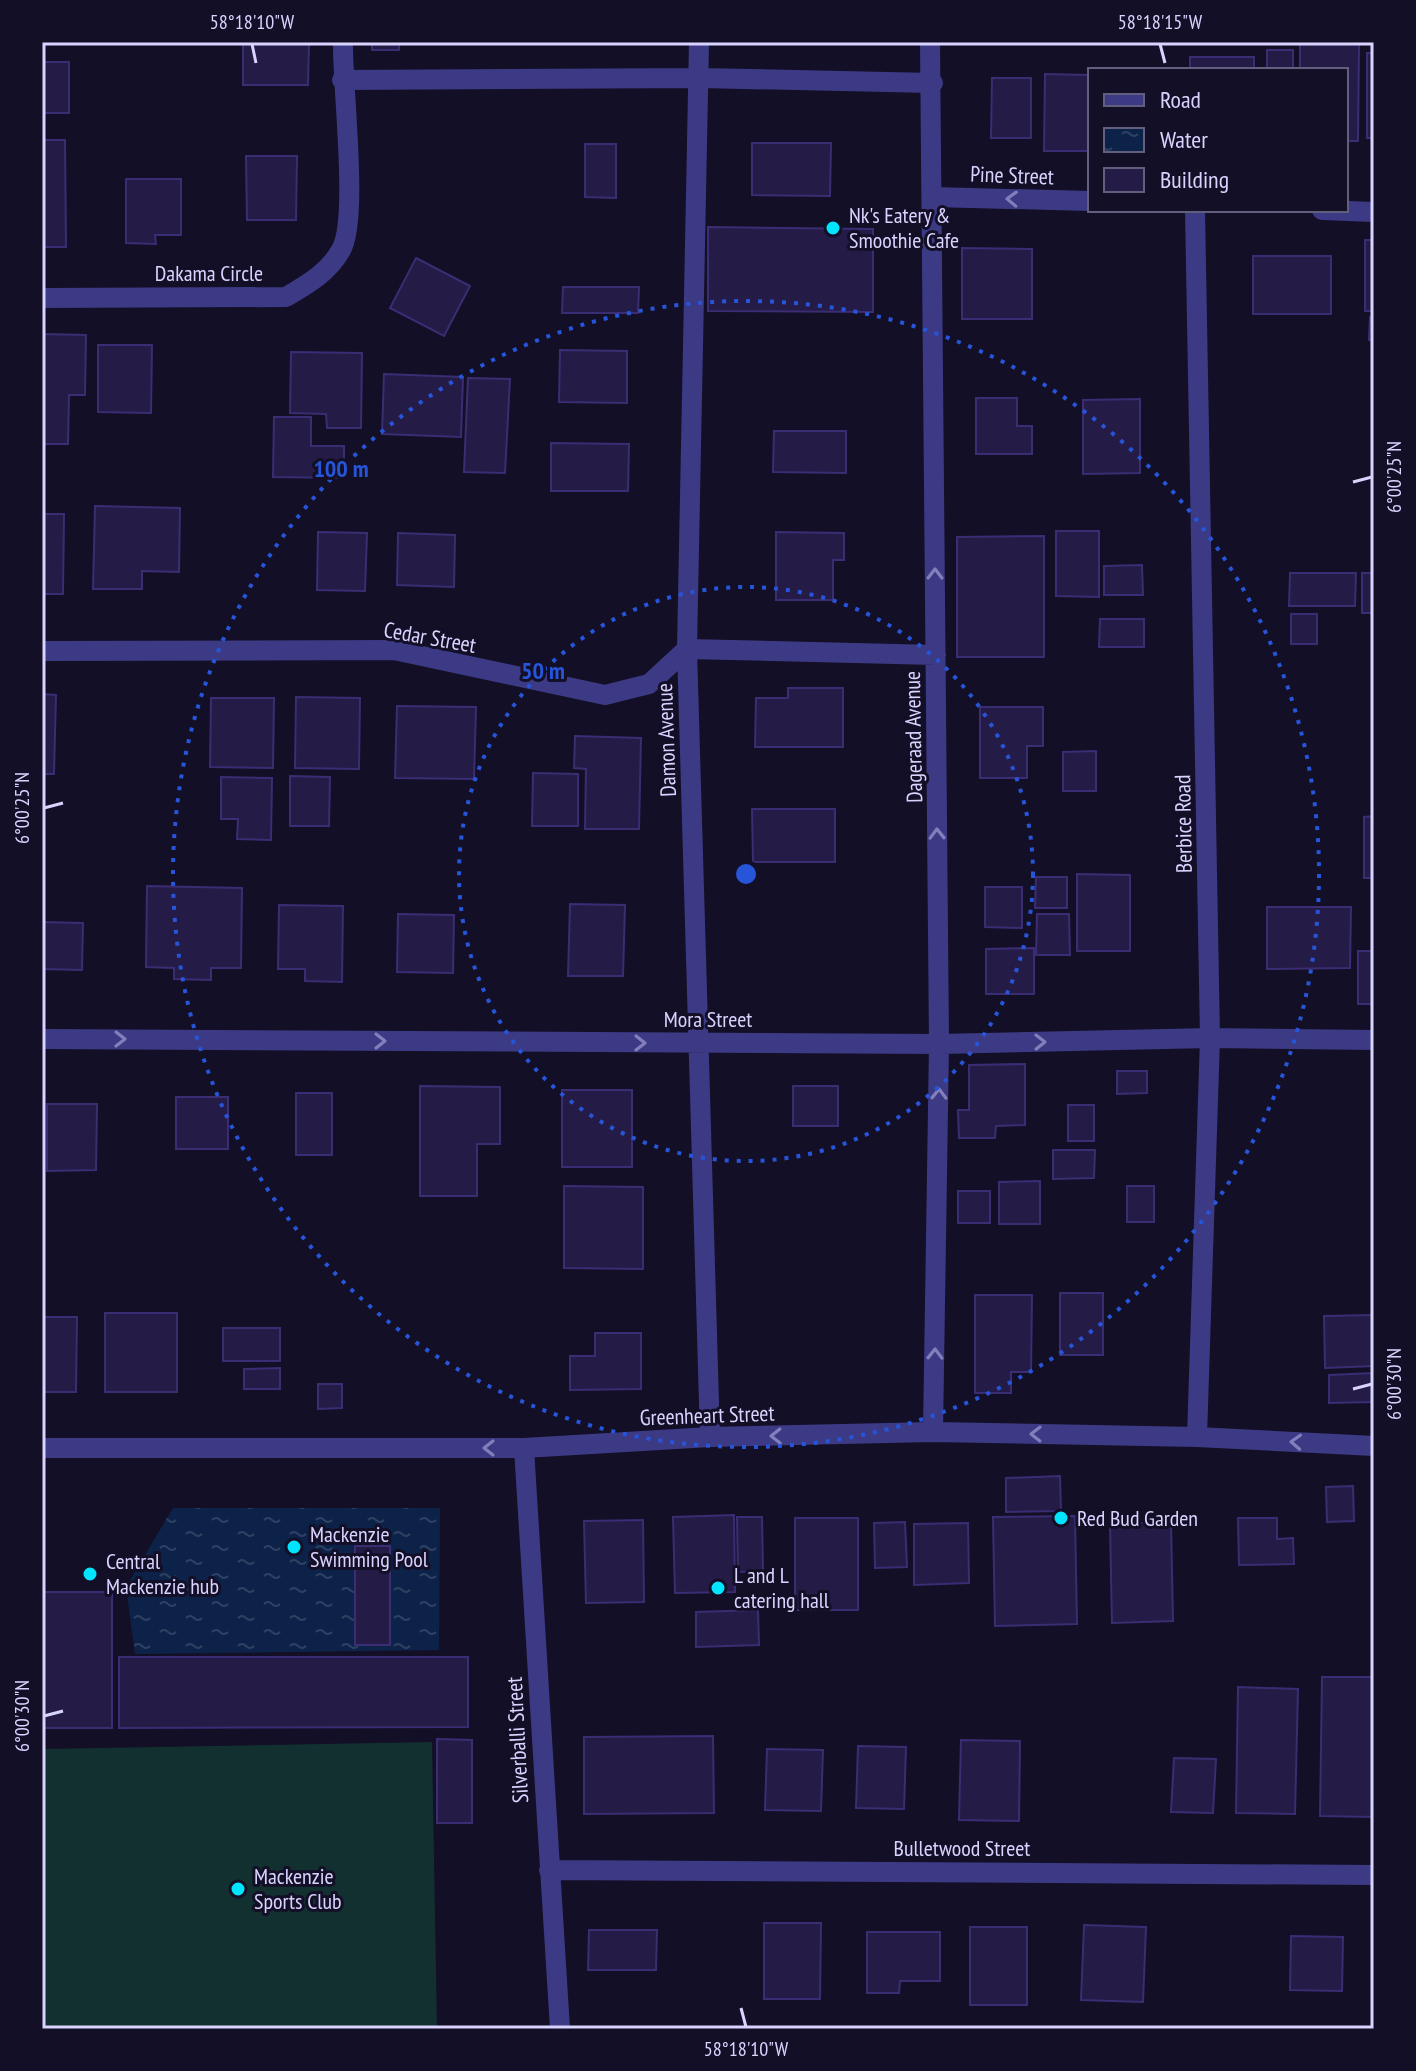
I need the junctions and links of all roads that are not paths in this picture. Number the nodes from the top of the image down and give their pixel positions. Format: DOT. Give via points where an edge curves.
graph roads {
  1 [pos="343,42"];
  2 [pos="699,42"];
  3 [pos="930,42"];
  4 [pos="700,78"];
  5 [pos="342,80"];
  6 [pos="933,83"];
  7 [pos="933,197"];
  8 [pos="1088,201"];
  9 [pos="1348,211"];
  10 [pos="1195,212"];
  11 [pos="1374,212"];
  12 [pos="42,298"];
  13 [pos="687,649"];
  14 [pos="42,651"];
  15 [pos="936,655"];
  16 [pos="1210,1038"];
  17 [pos="42,1039"];
  18 [pos="1374,1040"];
  19 [pos="698,1043"];
  20 [pos="939,1044"];
  21 [pos="933,1432"];
  22 [pos="710,1437"];
  23 [pos="1197,1437"];
  24 [pos="1374,1446"];
  25 [pos="42,1448"];
  26 [pos="524,1448"];
  27 [pos="549,1870"];
  28 [pos="1374,1875"];
  29 [pos="560,2029"];
  1 -- 5 [label="street, Dakama Circle"];
  2 -- 4 [label="street, Damon Avenue"];
  3 -- 6 [label="street, Dageraad Avenue"];
  4 -- 5 [label="street"];
  4 -- 6 [label="street"];
  4 -- 13 [label="street, Damon Avenue"];
  5 -- 12 [label="street, Dakama Circle" via="350,209 343,248 319,278 286,297"];
  6 -- 7 [label="street, Dageraad Avenue"];
  8 -- 7 [label="street, Pine Street, one-way"];
  15 -- 7 [label="street, Dageraad Avenue, one-way"];
  9 -- 11 [label="street"];
  10 -- 16 [label="street, Berbice Road"];
  13 -- 14 [label="street, Cedar Street" via="649,684 605,695 394,650"];
  13 -- 15 [label="street"];
  13 -- 19 [label="street, Damon Avenue"];
  20 -- 15 [label="street, Dageraad Avenue, one-way"];
  16 -- 18 [label="street, Mora Street"];
  20 -- 16 [label="street, Mora Street, one-way"];
  16 -- 23 [label="street, Berbice Road"];
  17 -- 19 [label="street, Mora Street, one-way"];
  19 -- 20 [label="street, Mora Street"];
  19 -- 22 [label="street, Damon Avenue"];
  21 -- 20 [label="street, Dageraad Avenue, one-way"];
  21 -- 22 [label="street, Greenheart Street, one-way"];
  23 -- 21 [label="street, Greenheart Street, one-way"];
  22 -- 26 [label="street, Greenheart Street"];
  24 -- 23 [label="street, Greenheart Street, one-way"];
  26 -- 25 [label="street, Greenheart Street, one-way"];
  26 -- 27 [label="street, Silverballi Street"];
  27 -- 28 [label="street, Bulletwood Street"];
  27 -- 29 [label="street, Silverballi Street"];
}
